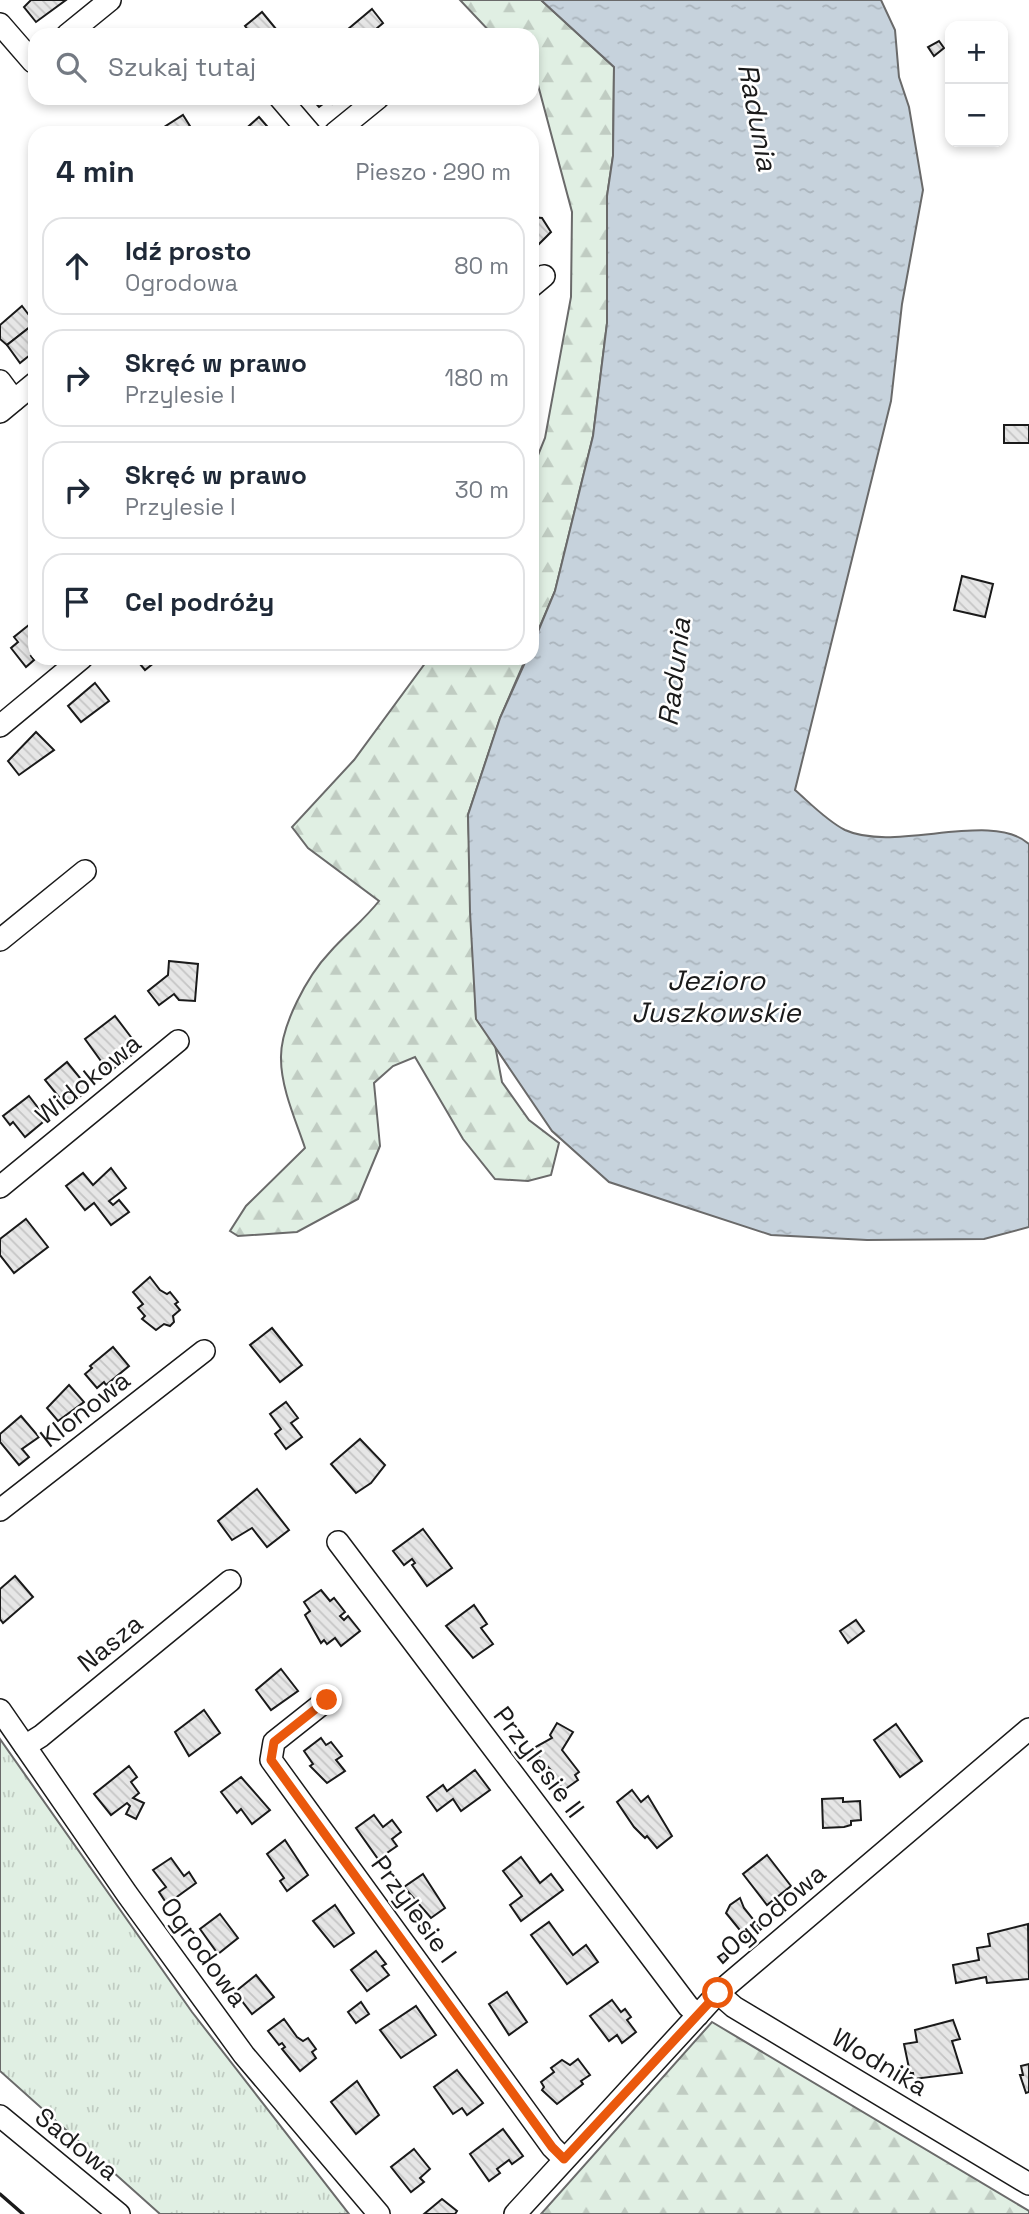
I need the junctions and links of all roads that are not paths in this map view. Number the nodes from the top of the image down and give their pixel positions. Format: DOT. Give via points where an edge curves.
graph roads {
  1 [pos="110,0"];
  2 [pos="0,24"];
  3 [pos="75,28"];
  4 [pos="28,54"];
  5 [pos="286,105"];
  6 [pos="368,105"];
  7 [pos="304,126"];
  8 [pos="342,126"];
  9 [pos="0,381"];
  10 [pos="28,389"];
  11 [pos="7,406"];
  12 [pos="74,665"];
  13 [pos="0,726"];
  14 [pos="85,871"];
  15 [pos="0,940"];
  16 [pos="178,1041"];
  17 [pos="0,1188"];
  18 [pos="204,1351"];
  19 [pos="0,1510"];
  20 [pos="338,1542"];
  21 [pos="230,1581"];
  22 [pos="327,1700"];
  23 [pos="0,1710"];
  24 [pos="1029,1729"];
  25 [pos="25,1746"];
  26 [pos="718,1993"];
  27 [pos="698,2015"];
  28 [pos="0,2116"];
  29 [pos="564,2159"];
  30 [pos="1024,2175"];
  31 [pos="119,2214"];
  32 [pos="379,2214"];
  33 [pos="515,2214"];
  1 -- 3 [label="street"];
  2 -- 4 [label="street"];
  5 -- 7 [label="street"];
  6 -- 8 [label="street"];
  9 -- 11 [label="street"];
  10 -- 11 [label="street"];
  12 -- 13 [label="street"];
  14 -- 15 [label="street"];
  16 -- 17 [label="street, Widokowa"];
  18 -- 19 [label="street, Klonowa"];
  20 -- 27 [label="street, Przylesie II"];
  21 -- 25 [label="street, Nasza"];
  22 -- 29 [label="street, Przylesie I" via="274,1742 271,1760"];
  23 -- 25 [label="street, Ogrodowa"];
  24 -- 26 [label="street, Ogrodowa"];
  25 -- 32 [label="street, Ogrodowa" via="244,2055"];
  26 -- 27 [label="street, Ogrodowa"];
  26 -- 30 [label="street, Wodnika" via="734,2007"];
  27 -- 29 [label="street, Ogrodowa"];
  28 -- 31 [label="street, Sadowa"];
  29 -- 33 [label="street, Ogrodowa"];
}
